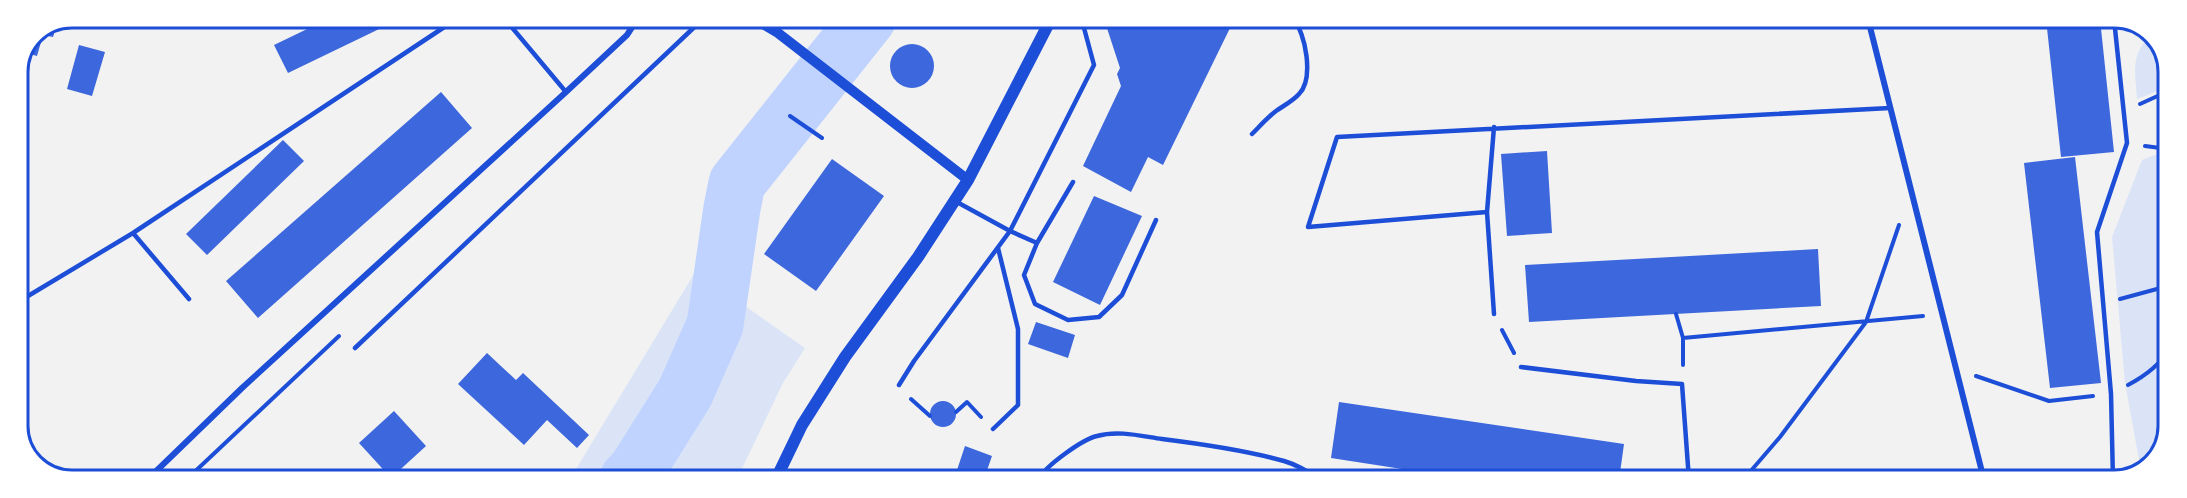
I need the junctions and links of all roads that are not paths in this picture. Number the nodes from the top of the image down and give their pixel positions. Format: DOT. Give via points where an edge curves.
graph roads {
  1 [pos="441,29"];
  2 [pos="513,29"];
  3 [pos="631,29"];
  4 [pos="692,29"];
  5 [pos="771,29"];
  6 [pos="1046,29"];
  7 [pos="1084,29"];
  8 [pos="1298,29"];
  9 [pos="1870,29"];
  10 [pos="2115,29"];
  11 [pos="566,92"];
  12 [pos="1890,108"];
  13 [pos="1494,127"];
  14 [pos="1252,134"];
  15 [pos="968,180"];
  16 [pos="1073,182"];
  17 [pos="956,201"];
  18 [pos="1486,212"];
  19 [pos="1156,220"];
  20 [pos="1010,231"];
  21 [pos="133,233"];
  22 [pos="1037,243"];
  23 [pos="998,248"];
  24 [pos="29,295"];
  25 [pos="189,299"];
  26 [pos="1494,314"];
  27 [pos="355,348"];
  28 [pos="1521,367"];
  29 [pos="899,385"];
  30 [pos="993,429"];
  31 [pos="157,470"];
  32 [pos="780,470"];
  33 [pos="1047,470"];
  34 [pos="1306,470"];
  35 [pos="1688,470"];
  36 [pos="1981,470"];
  37 [pos="2113,470"];
  1 -- 21 [label="lane"];
  2 -- 11 [label="lane"];
  3 -- 11 [label="street"];
  4 -- 27 [label="lane"];
  5 -- 15 [label="street"];
  6 -- 15 [label="main road"];
  7 -- 20 [label="lane" via="1094,64"];
  8 -- 14 [label="lane" via="1305,45 1305,84 1299,94"];
  9 -- 12 [label="street"];
  10 -- 37 [label="lane" via="2127,143 2097,232 2111,394"];
  11 -- 31 [label="street"];
  12 -- 13 [label="lane"];
  12 -- 36 [label="street"];
  13 -- 18 [label="lane"];
  13 -- 18 [label="lane" via="1337,137 1308,227"];
  15 -- 17 [label="main road"];
  16 -- 22 [label="lane"];
  17 -- 20 [label="lane"];
  17 -- 32 [label="main road" via="845,357 802,425"];
  18 -- 26 [label="lane"];
  19 -- 22 [label="lane" via="1122,295 1099,317 1068,320 1035,304 1024,275"];
  20 -- 22 [label="lane"];
  20 -- 23 [label="lane"];
  21 -- 24 [label="lane"];
  21 -- 25 [label="lane"];
  23 -- 29 [label="lane"];
  23 -- 30 [label="lane" via="1018,329 1018,405"];
  28 -- 35 [label="lane" via="1682,384"];
  33 -- 34 [label="lane" via="1096,436 1117,434 1195,443"];
}
